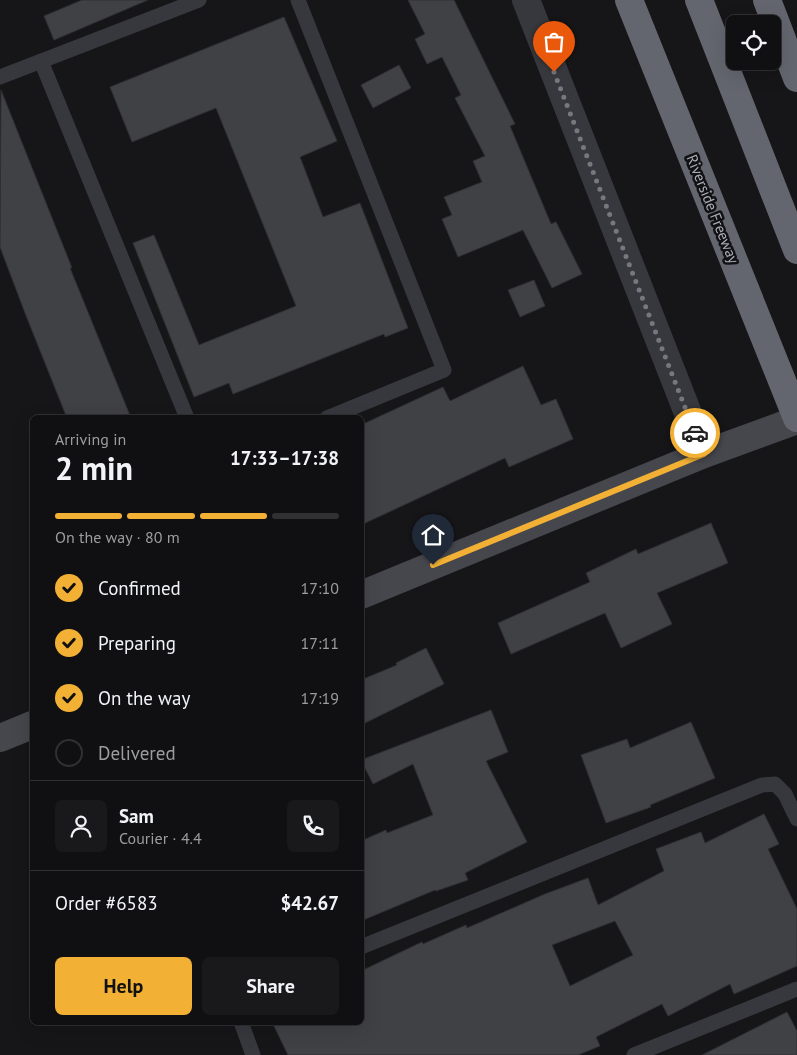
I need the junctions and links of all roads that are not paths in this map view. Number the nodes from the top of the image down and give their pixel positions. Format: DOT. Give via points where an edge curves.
graph roads {
  1 [pos="199,0"];
  2 [pos="298,0"];
  3 [pos="526,0"];
  4 [pos="628,0"];
  5 [pos="699,0"];
  6 [pos="767,0"];
  7 [pos="41,61"];
  8 [pos="0,77"];
  9 [pos="797,78"];
  10 [pos="797,250"];
  11 [pos="186,415"];
  12 [pos="334,415"];
  13 [pos="797,419"];
  14 [pos="704,454"];
  15 [pos="364,594"];
  16 [pos="30,726"];
  17 [pos="0,738"];
  18 [pos="797,819"];
  19 [pos="364,946"];
  20 [pos="797,989"];
  21 [pos="242,1025"];
  22 [pos="253,1055"];
  23 [pos="634,1055"];
  1 -- 7 [label="lane"];
  2 -- 12 [label="lane" via="444,370"];
  3 -- 14 [label="street"];
  4 -- 13 [label="highway, Riverside Freeway"];
  5 -- 10 [label="highway"];
  6 -- 9 [label="highway"];
  7 -- 8 [label="lane"];
  7 -- 11 [label="lane"];
  13 -- 14 [label="street"];
  14 -- 15 [label="street"];
  16 -- 17 [label="street"];
  18 -- 19 [label="lane" via="785,794 775,784 762,785"];
  20 -- 23 [label="lane"];
  21 -- 22 [label="lane"];
}
